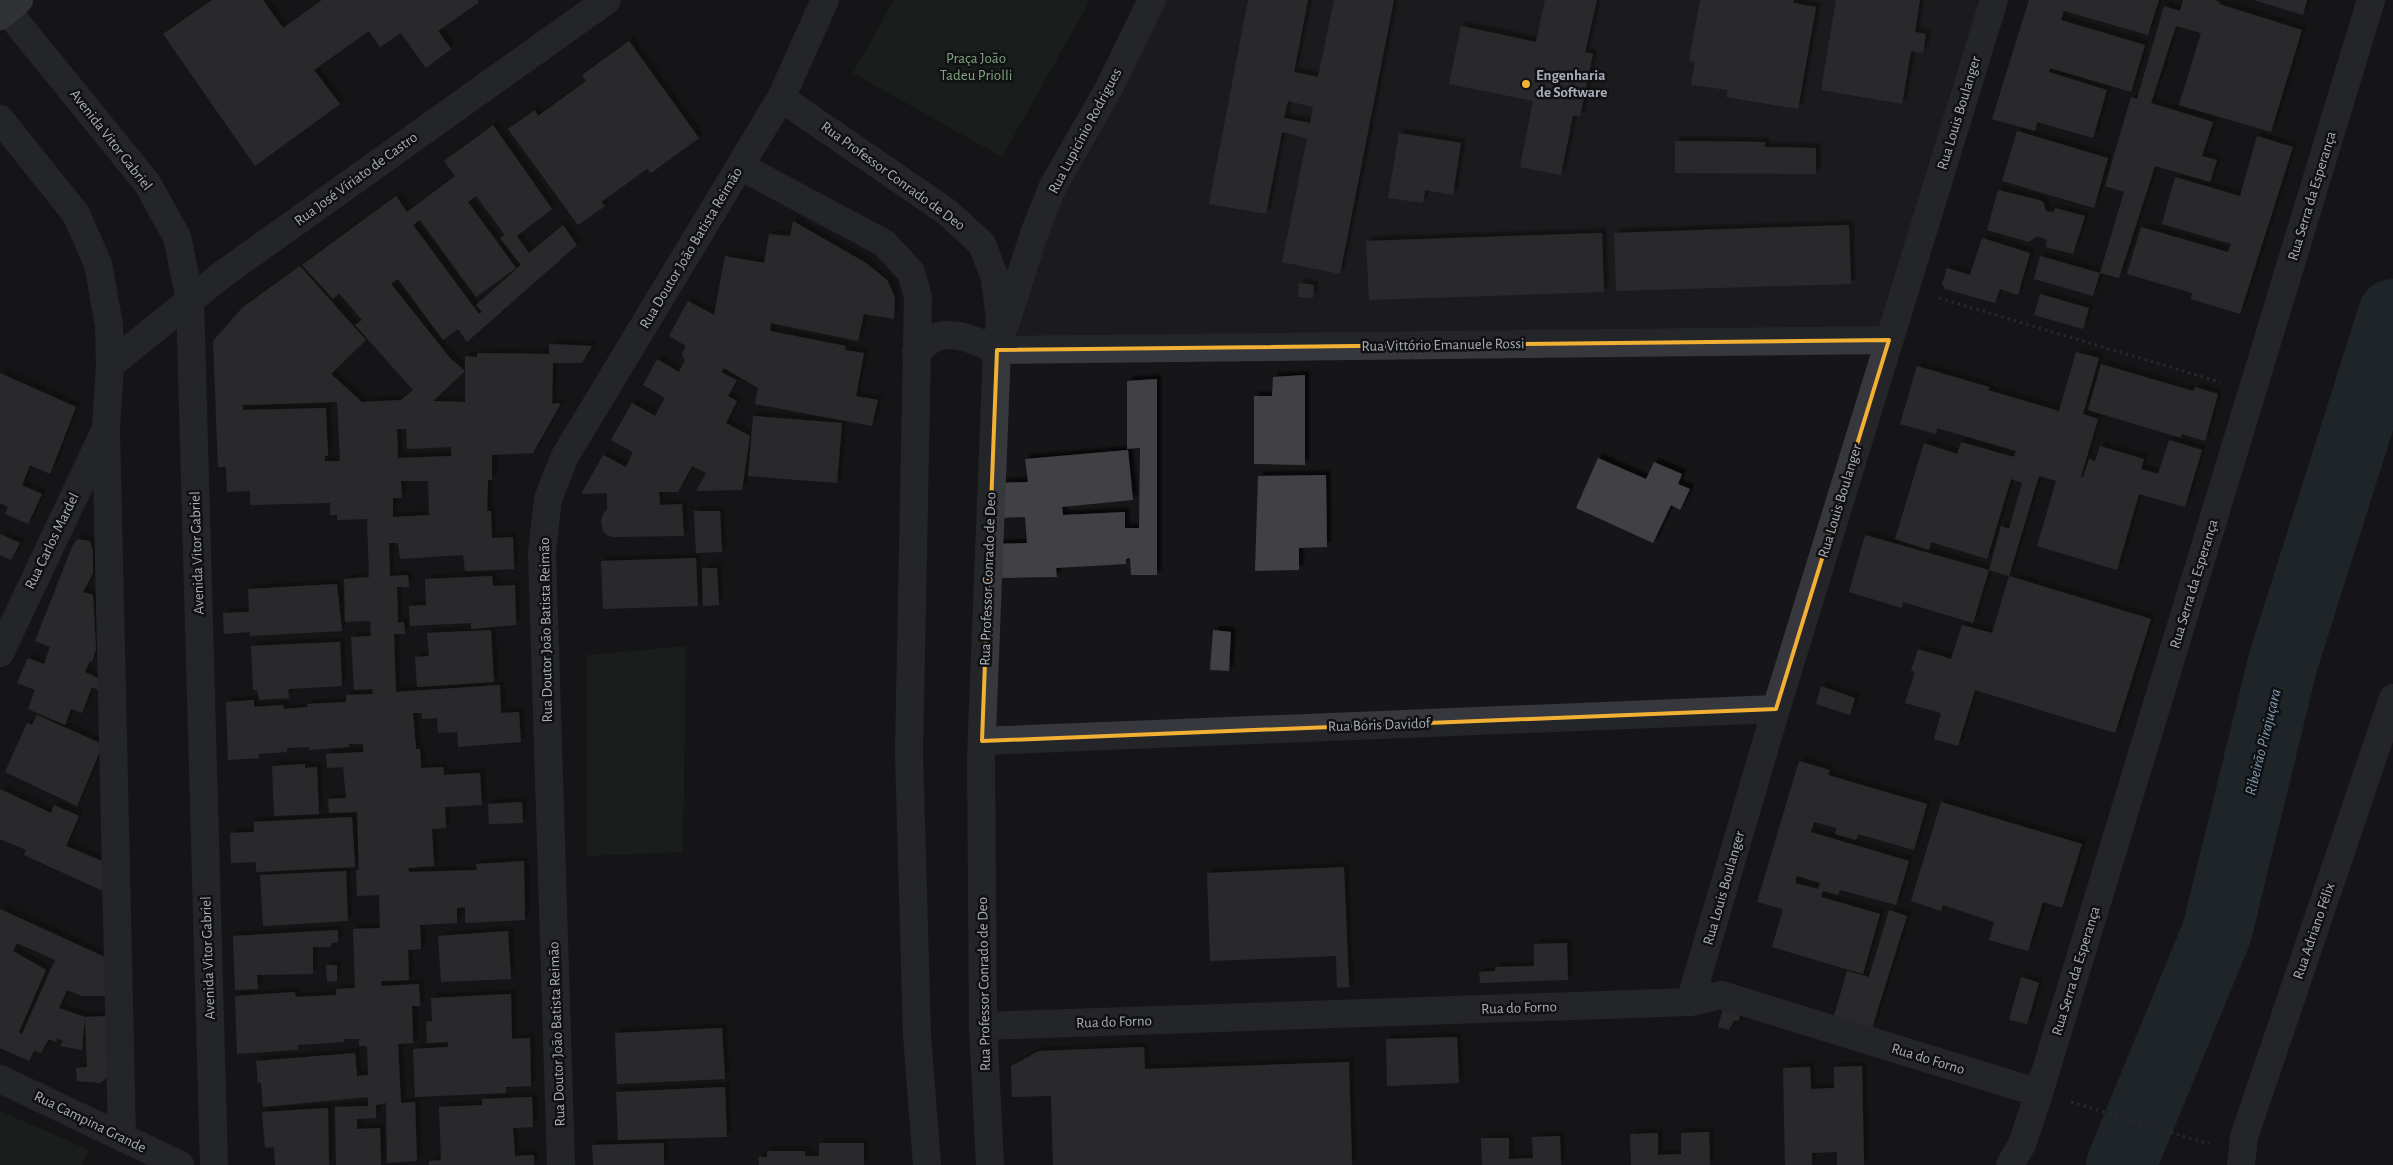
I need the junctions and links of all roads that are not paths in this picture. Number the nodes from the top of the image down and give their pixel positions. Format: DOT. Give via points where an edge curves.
graph roads {
  1 [pos="607,0"];
  2 [pos="825,0"];
  3 [pos="1152,0"];
  4 [pos="1994,0"];
  5 [pos="2371,0"];
  6 [pos="6,7"];
  7 [pos="781,98"];
  8 [pos="0,118"];
  9 [pos="740,166"];
  10 [pos="190,300"];
  11 [pos="1889,340"];
  12 [pos="996,350"];
  13 [pos="916,352"];
  14 [pos="110,365"];
  15 [pos="106,429"];
  16 [pos="0,653"];
  17 [pos="2393,698"];
  18 [pos="1776,709"];
  19 [pos="982,741"];
  20 [pos="1690,1002"];
  21 [pos="983,1026"];
  22 [pos="0,1079"];
  23 [pos="2039,1093"];
  24 [pos="122,1137"];
  25 [pos="180,1165"];
  26 [pos="214,1165"];
  27 [pos="561,1165"];
  28 [pos="927,1165"];
  29 [pos="990,1165"];
  30 [pos="2010,1165"];
  31 [pos="2241,1165"];
  1 -- 10 [label="street, Rua José Víriato de Castro"];
  2 -- 7 [label="street"];
  3 -- 12 [label="street, Rua Lupicínio Rodrigues" via="1108,90 1053,186"];
  4 -- 11 [label="street, Rua Louis Boulanger"];
  5 -- 23 [label="street, Rua Serra da Esperança"];
  6 -- 10 [label="street, Avenida Vitor Gabriel" via="147,183 177,237"];
  7 -- 9 [label="street, Rua Doutor João Batista Reimão"];
  7 -- 12 [label="street, Rua Professor Conrado de Deo" via="947,212 982,244 995,278 1000,320"];
  8 -- 14 [label="street" via="76,214 98,264 109,325"];
  9 -- 13 [label="street" via="884,243 911,272 918,297"];
  9 -- 27 [label="street, Rua Doutor João Batista Reimão" via="565,456 548,500 542,552"];
  10 -- 14 [label="street, Rua José Víriato de Castro"];
  10 -- 26 [label="street, Avenida Vitor Gabriel"];
  11 -- 12 [label="street, Rua Vittório Emanuele Rossi"];
  11 -- 18 [label="street, Rua Louis Boulanger"];
  12 -- 13 [label="street" via="975,340 948,336 933,338"];
  12 -- 19 [label="street, Rua Professor Conrado de Deo"];
  13 -- 28 [label="street" via="909,753 917,1035"];
  14 -- 15 [label="street"];
  15 -- 16 [label="street, Rua Carlos Mardel"];
  15 -- 24 [label="street"];
  17 -- 31 [label="street, Rua Adriano Félix" via="2244,1137"];
  18 -- 19 [label="street, Rua Bóris Davidof"];
  18 -- 20 [label="street, Rua Louis Boulanger"];
  19 -- 21 [label="street, Rua Professor Conrado de Deo"];
  20 -- 21 [label="street, Rua do Forno"];
  20 -- 23 [label="street, Rua do Forno" via="1721,995"];
  21 -- 29 [label="street, Rua Professor Conrado de Deo"];
  22 -- 24 [label="street, Rua Campina Grande"];
  23 -- 30 [label="street, Rua Serra da Esperança" via="2022,1144"];
  24 -- 25 [label="street, Rua Campina Grande"];
}
